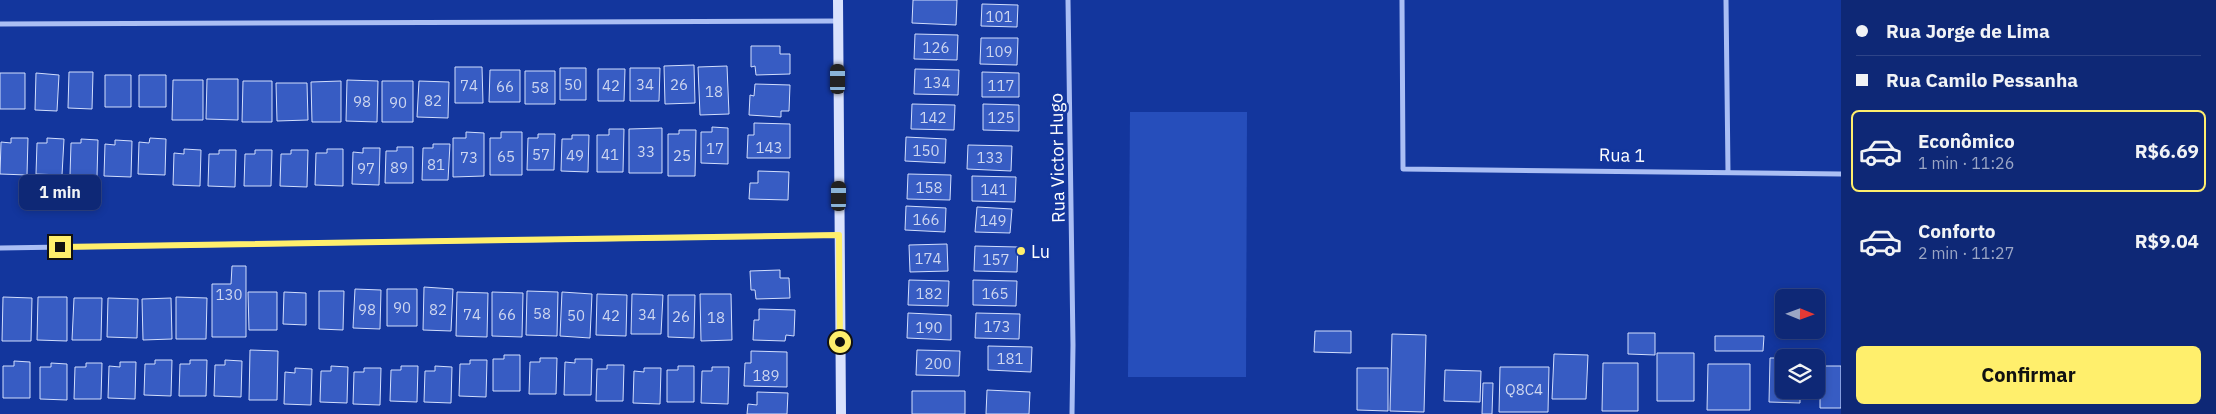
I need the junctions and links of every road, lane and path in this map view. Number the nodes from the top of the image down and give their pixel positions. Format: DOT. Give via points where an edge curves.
graph roads {
  1 [pos="838,0"];
  2 [pos="1068,0"];
  3 [pos="1402,0"];
  4 [pos="1726,0"];
  5 [pos="838,21"];
  6 [pos="0,24"];
  7 [pos="1728,172"];
  8 [pos="1841,174"];
  9 [pos="839,235"];
  10 [pos="0,248"];
  11 [pos="841,414"];
  12 [pos="1072,414"];
  1 -- 5 [label="street"];
  2 -- 12 [label="street, Rua Victor Hugo"];
  3 -- 7 [label="street, Rua 1" via="1403,169"];
  4 -- 7 [label="street"];
  5 -- 6 [label="street"];
  5 -- 9 [label="street"];
  7 -- 8 [label="street, Rua 1"];
  9 -- 10 [label="street"];
  9 -- 11 [label="street"];
}
